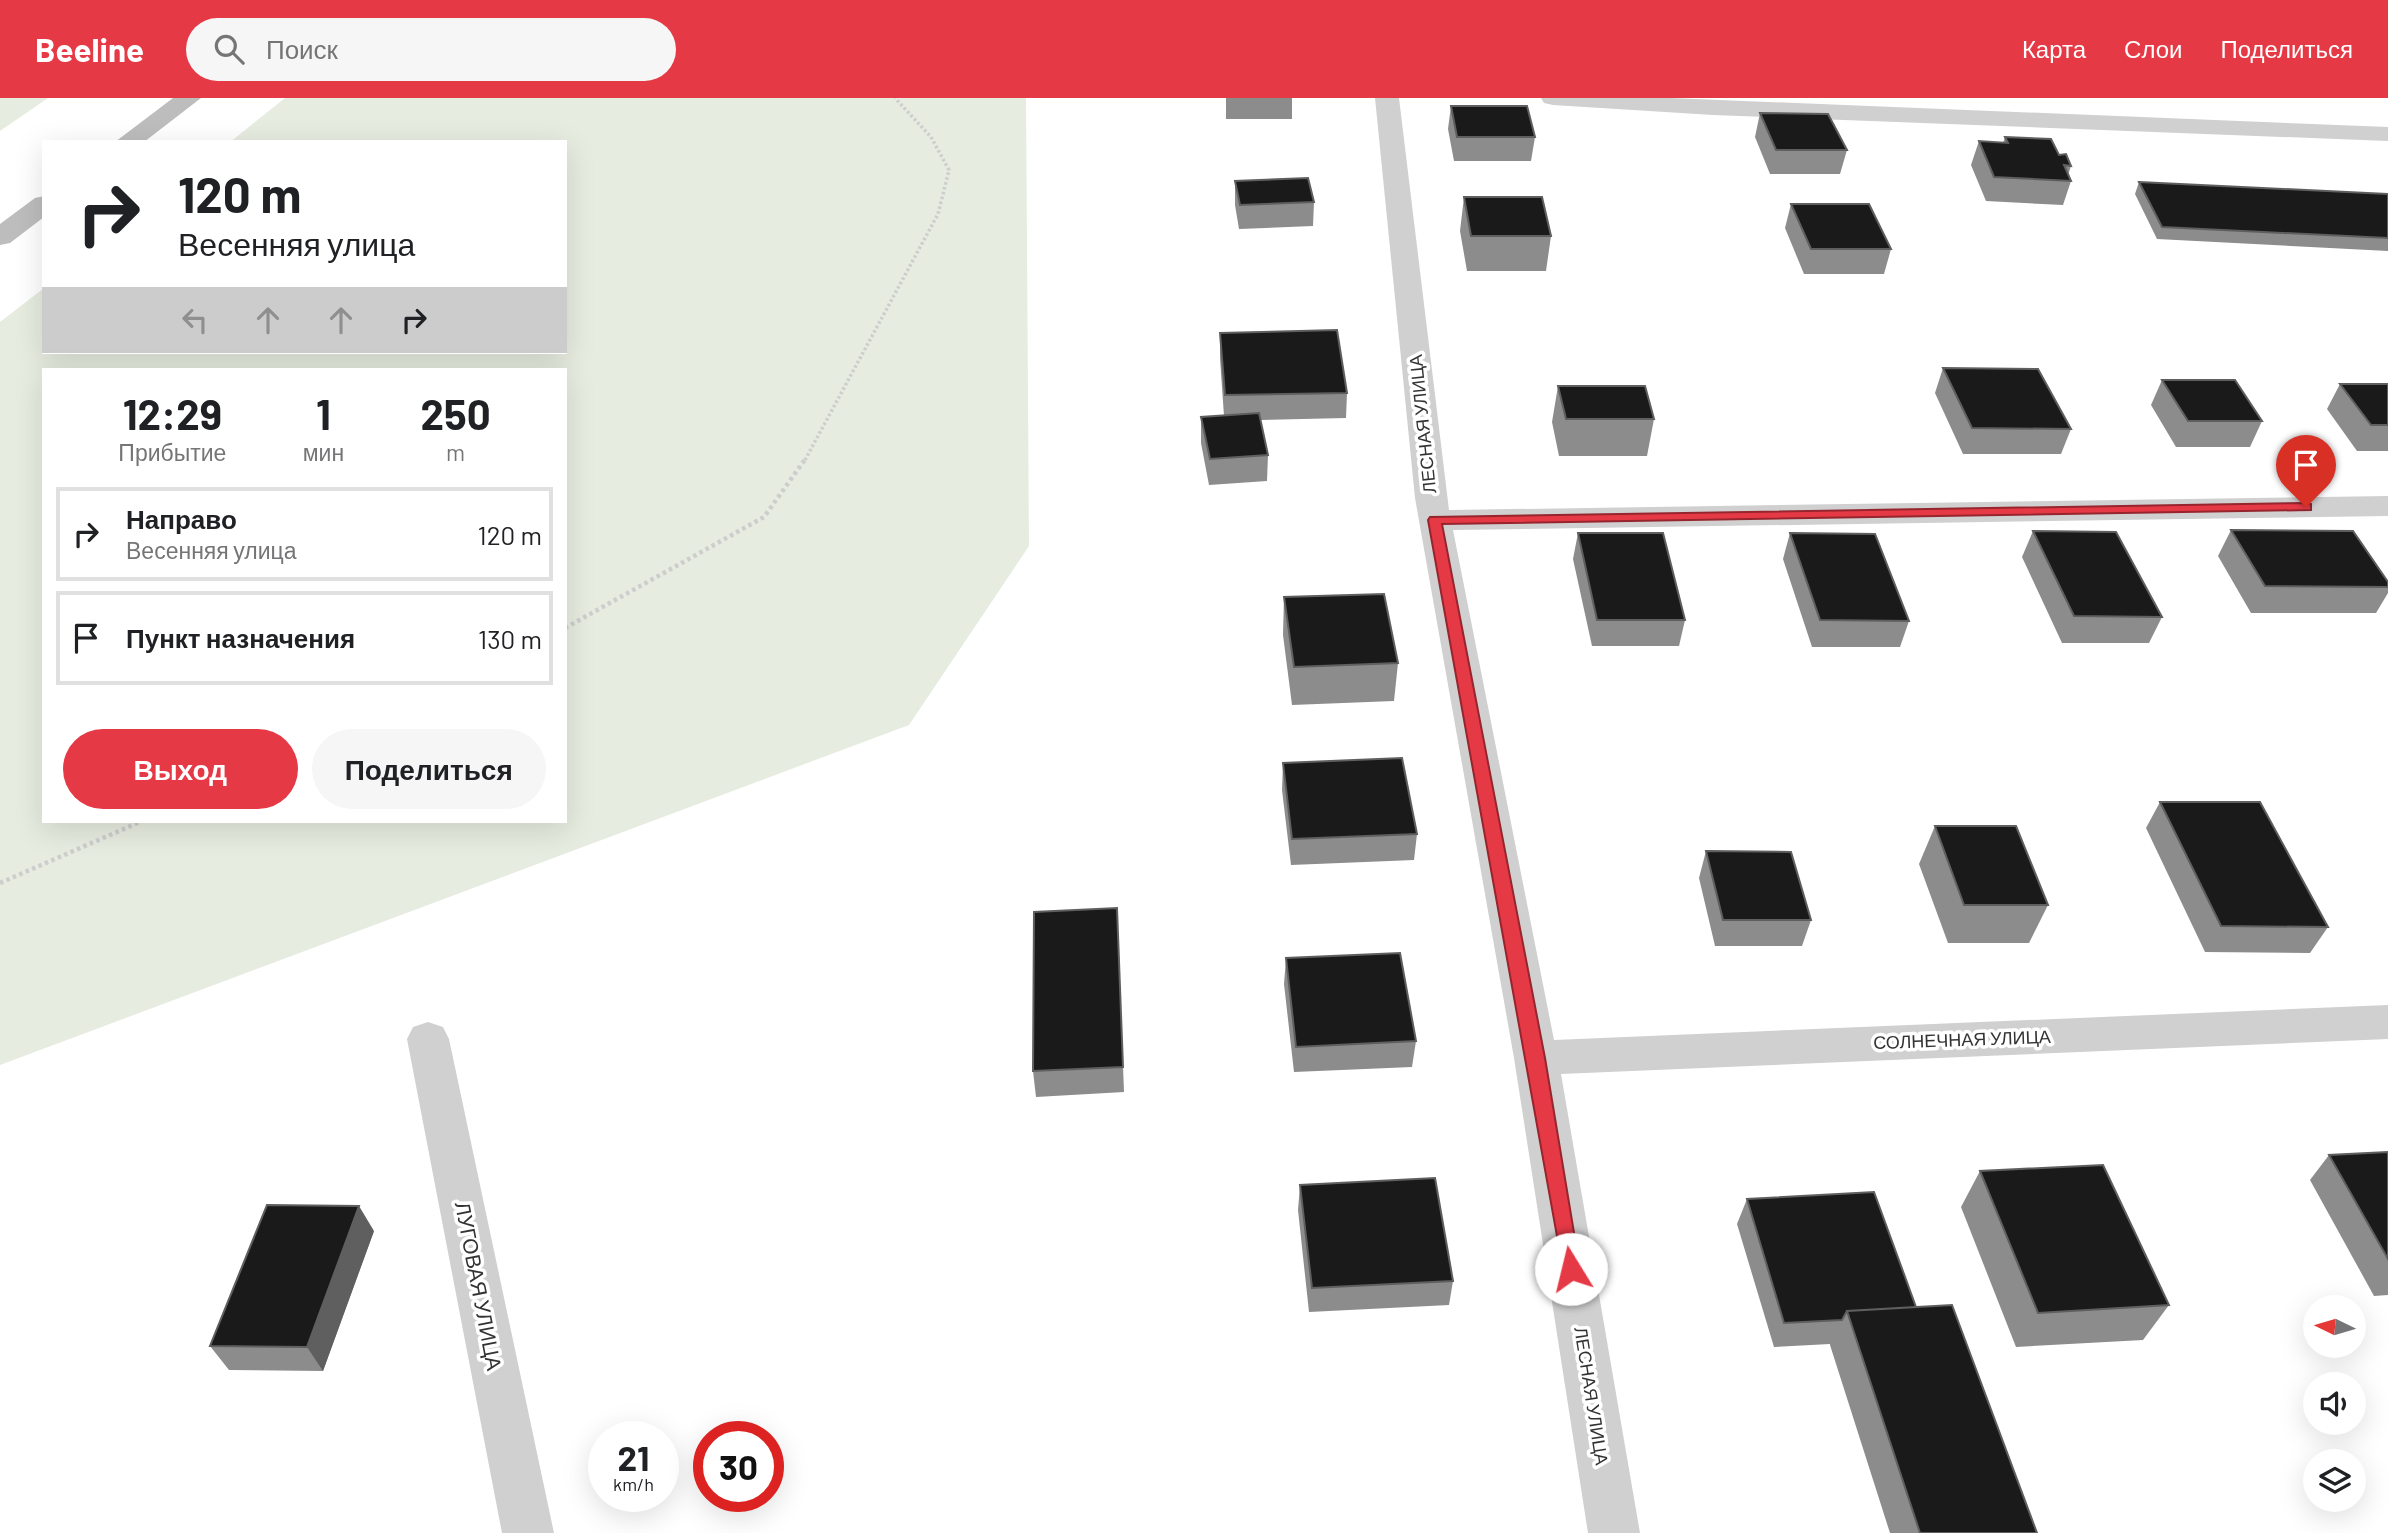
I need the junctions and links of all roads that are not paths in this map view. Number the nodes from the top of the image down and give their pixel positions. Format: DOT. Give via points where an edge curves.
graph roads {
  1 [pos="172,98"];
  2 [pos="189,98"];
  3 [pos="1387,98"];
  4 [pos="1553,98"];
  5 [pos="2388,134"];
  6 [pos="130,140"];
  7 [pos="42,206"];
  8 [pos="0,237"];
  9 [pos="2388,506"];
  10 [pos="1435,520"];
  11 [pos="2388,1022"];
  12 [pos="428,1039"];
  13 [pos="1536,1058"];
  14 [pos="528,1533"];
  15 [pos="1614,1533"];
  1 -- 6 [label="main road"];
  2 -- 6 [label="main road"];
  3 -- 10 [label="street, ЛЕСНАЯ УЛИЦА"];
  4 -- 5 [label="street"];
  7 -- 8 [label="main road"];
  9 -- 10 [label="street"];
  10 -- 13 [label="street, ЛЕСНАЯ УЛИЦА"];
  11 -- 13 [label="street, СОЛНЕЧНАЯ УЛИЦА"];
  12 -- 14 [label="street, ЛУГОВАЯ УЛИЦА"];
  13 -- 15 [label="street, ЛЕСНАЯ УЛИЦА"];
}
